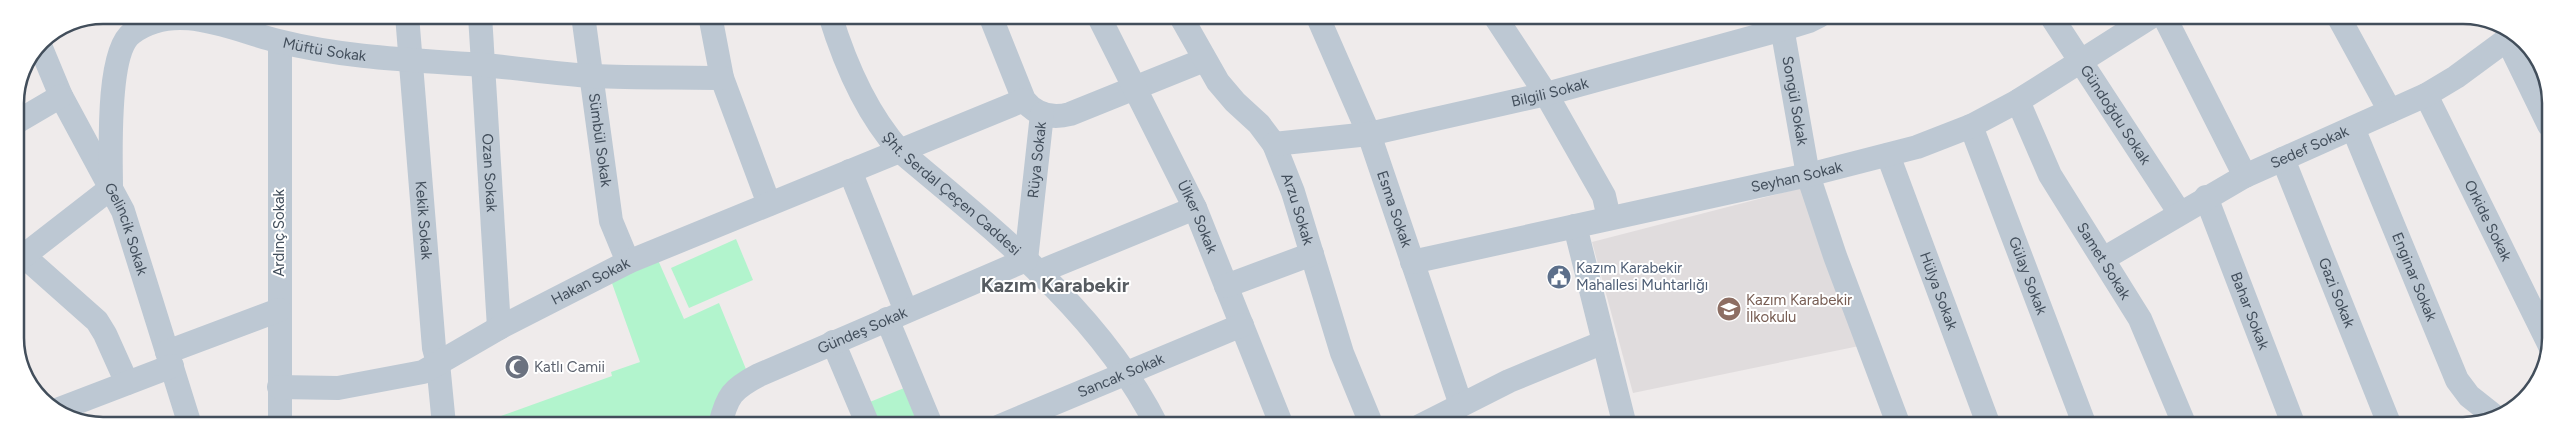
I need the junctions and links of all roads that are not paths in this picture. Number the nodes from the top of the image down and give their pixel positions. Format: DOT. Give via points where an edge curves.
graph roads {
  1 [pos="134,24"];
  2 [pos="219,24"];
  3 [pos="408,24"];
  4 [pos="481,24"];
  5 [pos="584,24"];
  6 [pos="712,24"];
  7 [pos="833,24"];
  8 [pos="994,24"];
  9 [pos="1103,24"];
  10 [pos="1185,24"];
  11 [pos="1321,24"];
  12 [pos="1499,24"];
  13 [pos="1775,24"];
  14 [pos="1782,24"];
  15 [pos="2056,24"];
  16 [pos="2139,24"];
  17 [pos="2168,24"];
  18 [pos="2342,24"];
  19 [pos="2508,38"];
  20 [pos="2512,40"];
  21 [pos="280,42"];
  22 [pos="43,52"];
  23 [pos="1204,60"];
  24 [pos="410,61"];
  25 [pos="2080,61"];
  26 [pos="483,65"];
  27 [pos="592,76"];
  28 [pos="722,78"];
  29 [pos="1135,88"];
  30 [pos="1546,94"];
  31 [pos="2426,95"];
  32 [pos="61,96"];
  33 [pos="2018,101"];
  34 [pos="1033,107"];
  35 [pos="2542,109"];
  36 [pos="2390,111"];
  37 [pos="24,118"];
  38 [pos="1971,126"];
  39 [pos="2353,128"];
  40 [pos="1369,134"];
  41 [pos="1274,144"];
  42 [pos="900,151"];
  43 [pos="1888,155"];
  44 [pos="2283,159"];
  45 [pos="850,171"];
  46 [pos="1808,175"];
  47 [pos="2245,176"];
  48 [pos="111,188"];
  49 [pos="2206,197"];
  50 [pos="769,204"];
  51 [pos="1195,208"];
  52 [pos="2180,212"];
  53 [pos="1609,218"];
  54 [pos="1575,226"];
  55 [pos="24,252"];
  56 [pos="1312,254"];
  57 [pos="2103,258"];
  58 [pos="24,260"];
  59 [pos="628,262"];
  60 [pos="1412,262"];
  61 [pos="1033,266"];
  62 [pos="1226,286"];
  63 [pos="279,310"];
  64 [pos="896,315"];
  65 [pos="1242,325"];
  66 [pos="499,328"];
  67 [pos="2542,330"];
  68 [pos="833,342"];
  69 [pos="1604,342"];
  70 [pos="170,359"];
  71 [pos="438,363"];
  72 [pos="1127,372"];
  73 [pos="127,383"];
  74 [pos="279,387"];
  75 [pos="1461,405"];
  76 [pos="65,407"];
  77 [pos="2490,412"];
  78 [pos="188,417"];
  79 [pos="280,417"];
  80 [pos="443,417"];
  81 [pos="722,417"];
  82 [pos="864,417"];
  83 [pos="928,417"];
  84 [pos="1021,417"];
  85 [pos="1152,417"];
  86 [pos="1278,417"];
  87 [pos="1368,417"];
  88 [pos="1438,417"];
  89 [pos="1623,417"];
  90 [pos="1896,417"];
  91 [pos="1986,417"];
  92 [pos="2082,417"];
  93 [pos="2181,417"];
  94 [pos="2291,417"];
  95 [pos="2386,417"];
  1 -- 48 [label="street, Müftü Sokak" via="118,58 112,111"];
  2 -- 21 [label="street, Müftü Sokak"];
  3 -- 24 [label="street, Kekik Sokak"];
  4 -- 26 [label="street, Ozan Sokak"];
  5 -- 27 [label="street, Sümbül Sokak"];
  6 -- 28 [label="street"];
  7 -- 42 [label="street, Şht. Serdal Çeçen Caddesi" via="869,110"];
  8 -- 34 [label="street, Rüya Sokak"];
  9 -- 29 [label="street, Ülker Sokak"];
  10 -- 23 [label="street, Arzu Sokak"];
  11 -- 40 [label="street, Esma Sokak"];
  12 -- 30 [label="street"];
  13 -- 30 [label="street, Bilgili Sokak"];
  14 -- 46 [label="street, Songül Sokak"];
  15 -- 25 [label="street, Gündoğdu Sokak"];
  16 -- 25 [label="street, Seyhan Sokak"];
  17 -- 47 [label="street"];
  18 -- 36 [label="street"];
  19 -- 31 [label="street, Sedef Sokak"];
  20 -- 35 [label="street"];
  21 -- 24 [label="street, Müftü Sokak"];
  21 -- 63 [label="street, Ardınç Sokak"];
  22 -- 32 [label="street, Gelincik Sokak"];
  23 -- 29 [label="street"];
  23 -- 41 [label="street, Arzu Sokak" via="1224,89 1260,124"];
  24 -- 26 [label="street, Müftü Sokak"];
  24 -- 71 [label="street, Kekik Sokak" via="434,348"];
  25 -- 33 [label="street, Seyhan Sokak"];
  25 -- 52 [label="street, Gündoğdu Sokak"];
  26 -- 27 [label="street, Müftü Sokak"];
  26 -- 66 [label="street, Ozan Sokak"];
  27 -- 28 [label="street, Müftü Sokak"];
  27 -- 59 [label="street, Sümbül Sokak" via="611,221"];
  28 -- 50 [label="street"];
  29 -- 34 [label="street" via="1060,117"];
  29 -- 51 [label="street, Ülker Sokak"];
  30 -- 40 [label="street, Bilgili Sokak"];
  30 -- 53 [label="street" via="1604,196"];
  31 -- 36 [label="street, Sedef Sokak"];
  31 -- 67 [label="street, Orkide Sokak"];
  32 -- 37 [label="street"];
  32 -- 48 [label="street, Gelincik Sokak"];
  33 -- 38 [label="street, Seyhan Sokak"];
  33 -- 57 [label="street, Samet Sokak" via="2050,175"];
  34 -- 42 [label="street, Hakan Sokak"];
  34 -- 61 [label="street, Rüya Sokak"];
  36 -- 39 [label="street, Sedef Sokak"];
  38 -- 43 [label="street, Seyhan Sokak"];
  38 -- 92 [label="street, Gülay Sokak"];
  39 -- 44 [label="street, Sedef Sokak"];
  39 -- 77 [label="street, Enginar Sokak" via="2457,380 2469,396"];
  40 -- 41 [label="street, Bilgili Sokak"];
  40 -- 60 [label="street, Esma Sokak"];
  41 -- 56 [label="street, Arzu Sokak"];
  42 -- 45 [label="street, Hakan Sokak"];
  42 -- 61 [label="street, Şht. Serdal Çeçen Caddesi"];
  43 -- 46 [label="street, Seyhan Sokak"];
  43 -- 91 [label="street, Hülya Sokak"];
  44 -- 47 [label="street, Sedef Sokak"];
  44 -- 95 [label="street, Gazi Sokak"];
  45 -- 50 [label="street, Hakan Sokak"];
  45 -- 64 [label="street"];
  46 -- 53 [label="street, Seyhan Sokak"];
  46 -- 90 [label="street, Songül Sokak"];
  47 -- 49 [label="street, Sedef Sokak"];
  48 -- 55 [label="street"];
  48 -- 70 [label="street, Gelincik Sokak" via="123,210"];
  49 -- 52 [label="street, Sedef Sokak"];
  49 -- 94 [label="street, Bahar Sokak"];
  50 -- 59 [label="street, Hakan Sokak"];
  51 -- 61 [label="street, Gündeş Sokak"];
  51 -- 62 [label="street, Ülker Sokak"];
  52 -- 57 [label="street, Sedef Sokak"];
  53 -- 54 [label="street, Seyhan Sokak"];
  54 -- 60 [label="street, Seyhan Sokak"];
  54 -- 69 [label="street"];
  56 -- 62 [label="street"];
  56 -- 87 [label="street, Arzu Sokak" via="1342,353"];
  57 -- 93 [label="street, Samet Sokak" via="2148,334"];
  58 -- 73 [label="street" via="96,322 105,334"];
  59 -- 66 [label="street, Hakan Sokak"];
  60 -- 75 [label="street, Esma Sokak"];
  61 -- 64 [label="street, Gündeş Sokak"];
  61 -- 72 [label="street, Şht. Serdal Çeçen Caddesi"];
  62 -- 65 [label="street, Ülker Sokak"];
  63 -- 70 [label="street"];
  63 -- 74 [label="street, Ardınç Sokak"];
  64 -- 68 [label="street, Gündeş Sokak"];
  64 -- 83 [label="street"];
  65 -- 72 [label="street, Sancak Sokak"];
  65 -- 86 [label="street, Ülker Sokak"];
  66 -- 71 [label="street, Hakan Sokak"];
  68 -- 81 [label="street, Gündeş Sokak" via="738,387 726,401"];
  68 -- 82 [label="street"];
  69 -- 75 [label="street" via="1509,381"];
  69 -- 89 [label="street"];
  70 -- 73 [label="street"];
  70 -- 78 [label="street, Gelincik Sokak"];
  71 -- 74 [label="street, Hakan Sokak" via="423,372 338,388"];
  71 -- 80 [label="street, Kekik Sokak"];
  72 -- 84 [label="street, Sancak Sokak"];
  72 -- 85 [label="street, Şht. Serdal Çeçen Caddesi"];
  73 -- 76 [label="street"];
  74 -- 79 [label="street, Ardınç Sokak"];
  75 -- 88 [label="street"];
}
